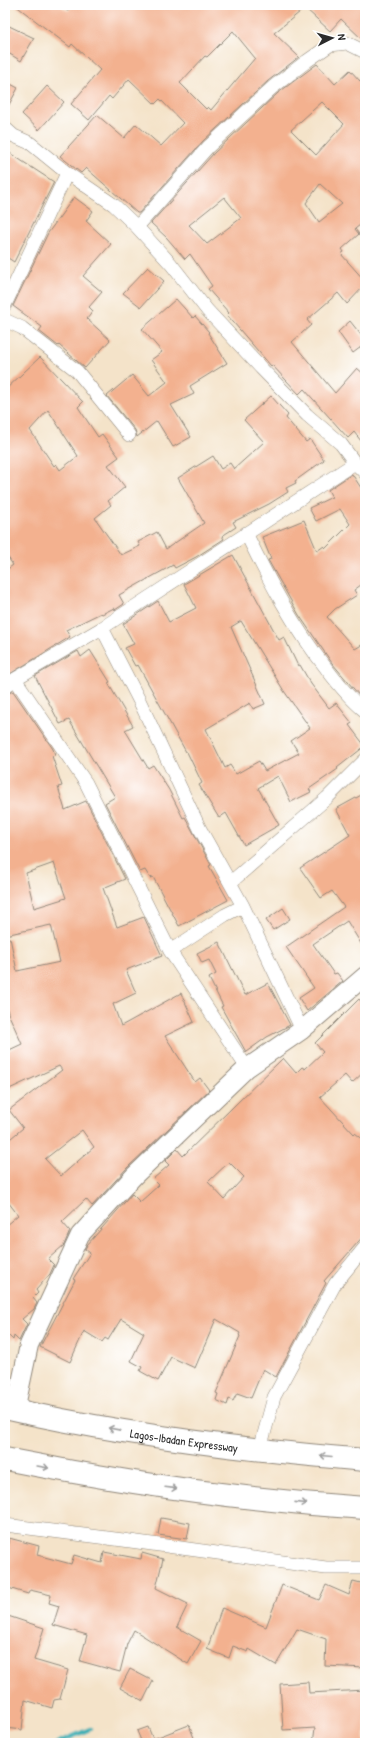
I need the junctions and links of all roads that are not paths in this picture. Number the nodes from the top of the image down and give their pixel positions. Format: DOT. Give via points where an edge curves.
graph roads {
  1 [pos="365,52"];
  2 [pos="5,128"];
  3 [pos="67,173"];
  4 [pos="137,227"];
  5 [pos="5,305"];
  6 [pos="5,320"];
  7 [pos="129,435"];
  8 [pos="355,463"];
  9 [pos="365,473"];
  10 [pos="246,533"];
  11 [pos="102,628"];
  12 [pos="10,683"];
  13 [pos="365,711"];
  14 [pos="365,760"];
  15 [pos="230,883"];
  16 [pos="243,906"];
  17 [pos="170,951"];
  18 [pos="363,982"];
  19 [pos="302,1030"];
  20 [pos="247,1068"];
  21 [pos="365,1248"];
  22 [pos="10,1410"];
  23 [pos="260,1449"];
  24 [pos="5,1459"];
  25 [pos="365,1460"];
  26 [pos="365,1508"];
  27 [pos="5,1525"];
  28 [pos="365,1568"];
  1 -- 4 [label="street" via="347,43 330,45 273,87 208,148"];
  2 -- 3 [label="street" via="14,136 30,143"];
  3 -- 4 [label="street" via="114,205"];
  3 -- 5 [label="street"];
  4 -- 8 [label="street" via="255,362 307,415 341,444"];
  6 -- 7 [label="street" via="22,328 77,371"];
  8 -- 9 [label="street"];
  8 -- 10 [label="street"];
  10 -- 11 [label="street" via="227,548"];
  10 -- 13 [label="street" via="302,638 350,699"];
  11 -- 12 [label="street"];
  11 -- 15 [label="street" via="200,829"];
  12 -- 17 [label="street" via="86,783"];
  14 -- 15 [label="street" via="327,798"];
  15 -- 16 [label="street"];
  16 -- 17 [label="street"];
  16 -- 19 [label="street"];
  17 -- 20 [label="street"];
  18 -- 19 [label="street"];
  19 -- 20 [label="street"];
  20 -- 22 [label="street" via="134,1176 80,1235 28,1345"];
  21 -- 23 [label="street" via="335,1284 274,1397"];
  23 -- 22 [label="highway, Lagos-Ibadan Expressway, one-way" via="148,1436"];
  25 -- 23 [label="highway, Lagos-Ibadan Expressway, one-way"];
  24 -- 26 [label="highway, one-way" via="134,1483"];
  27 -- 28 [label="street" via="326,1568"];
}
